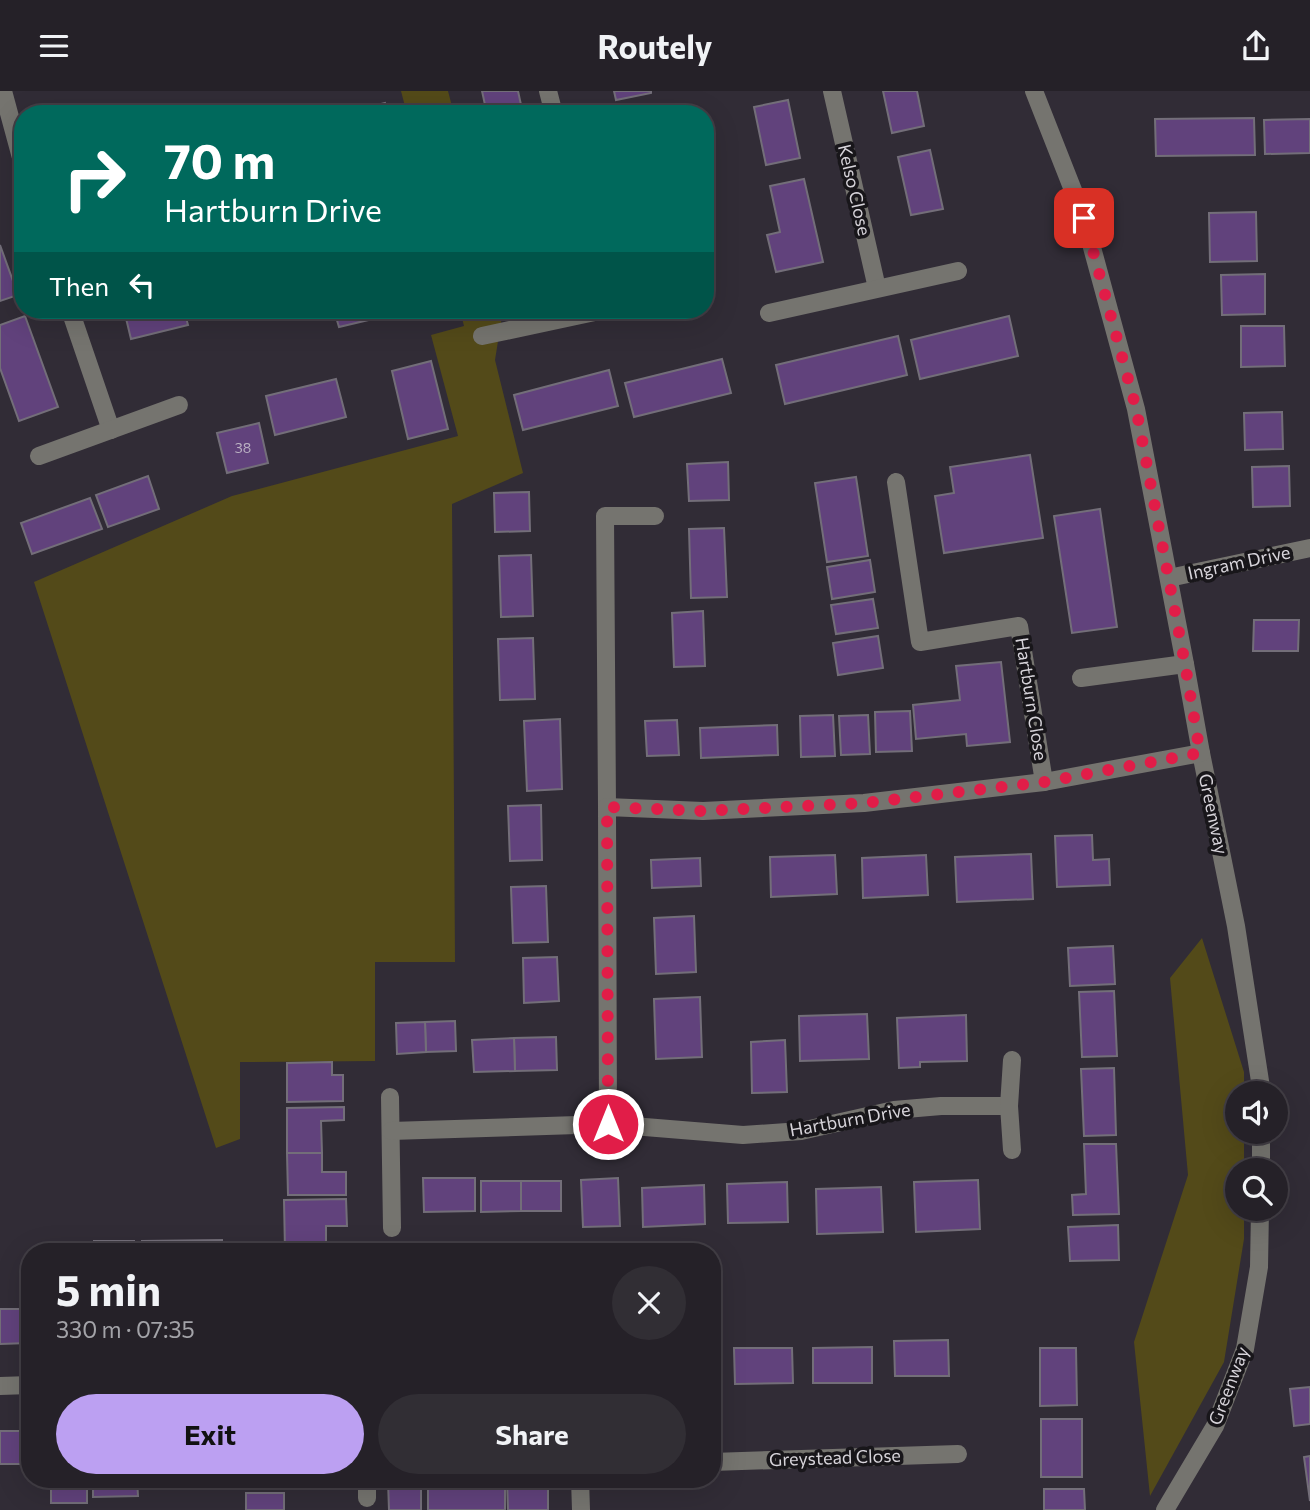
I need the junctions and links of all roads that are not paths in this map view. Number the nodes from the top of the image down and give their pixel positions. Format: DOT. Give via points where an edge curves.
graph roads {
  1 [pos="3,91"];
  2 [pos="832,91"];
  3 [pos="1034,91"];
  4 [pos="14,132"];
  5 [pos="958,271"];
  6 [pos="877,288"];
  7 [pos="769,313"];
  8 [pos="73,319"];
  9 [pos="560,319"];
  10 [pos="482,336"];
  11 [pos="179,405"];
  12 [pos="111,430"];
  13 [pos="40,456"];
  14 [pos="896,482"];
  15 [pos="655,516"];
  16 [pos="1310,548"];
  17 [pos="1168,578"];
  18 [pos="1185,664"];
  19 [pos="1081,678"];
  20 [pos="1200,753"];
  21 [pos="1044,782"];
  22 [pos="607,807"];
  23 [pos="1012,1060"];
  24 [pos="1260,1081"];
  25 [pos="390,1097"];
  26 [pos="1009,1106"];
  27 [pos="608,1124"];
  28 [pos="391,1131"];
  29 [pos="1012,1150"];
  30 [pos="1260,1221"];
  31 [pos="392,1229"];
  32 [pos="21,1385"];
  33 [pos="0,1386"];
  34 [pos="958,1454"];
  35 [pos="721,1462"];
  36 [pos="368,1488"];
  37 [pos="580,1488"];
  38 [pos="368,1498"];
  39 [pos="581,1510"];
  40 [pos="1166,1510"];
  1 -- 4 [label="street"];
  2 -- 6 [label="street, Kelso Close"];
  3 -- 17 [label="street, Greenway" via="1084,218 1136,408"];
  5 -- 6 [label="street"];
  6 -- 7 [label="street"];
  8 -- 12 [label="street"];
  9 -- 10 [label="street"];
  11 -- 12 [label="street"];
  12 -- 13 [label="street"];
  14 -- 21 [label="street, Hartburn Close" via="920,642 1019,626"];
  15 -- 22 [label="street" via="605,516"];
  16 -- 17 [label="street, Ingram Drive"];
  17 -- 18 [label="street, Greenway"];
  18 -- 19 [label="street"];
  18 -- 20 [label="street, Greenway"];
  20 -- 21 [label="street"];
  20 -- 24 [label="street, Greenway" via="1236,926"];
  21 -- 22 [label="street" via="864,803 703,811"];
  22 -- 27 [label="street"];
  23 -- 26 [label="street"];
  25 -- 28 [label="street"];
  26 -- 27 [label="street, Hartburn Drive" via="894,1110 801,1132 743,1135"];
  26 -- 29 [label="street"];
  27 -- 28 [label="street, Hartburn Drive"];
  28 -- 31 [label="street"];
  30 -- 40 [label="street, Greenway" via="1259,1267 1245,1349 1215,1426"];
  32 -- 33 [label="street"];
  34 -- 35 [label="street, Greystead Close"];
  36 -- 38 [label="street"];
  37 -- 39 [label="street"];
}
